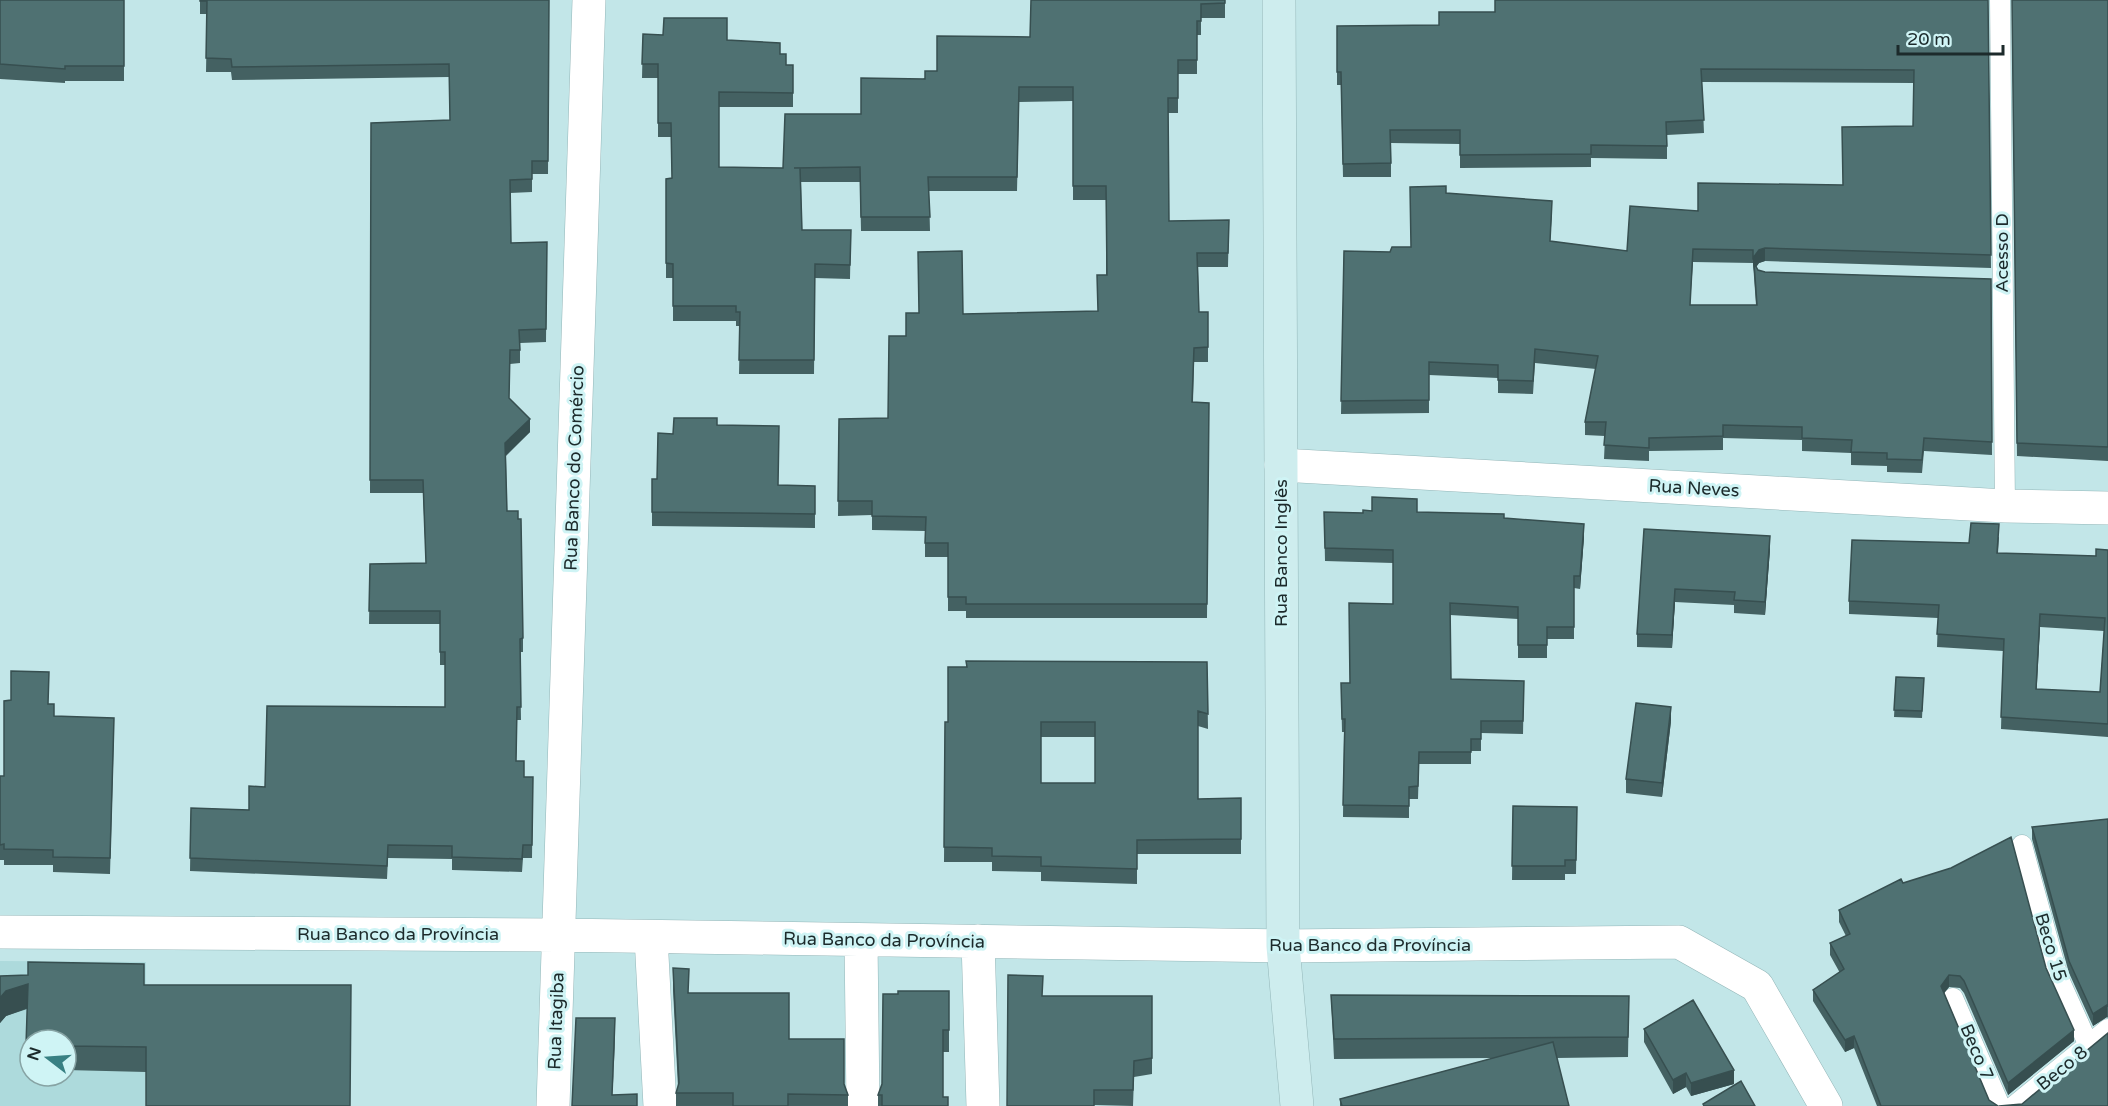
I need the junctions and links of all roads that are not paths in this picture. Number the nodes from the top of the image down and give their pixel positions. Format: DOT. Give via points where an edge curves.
graph roads {
  1 [pos="589,0"];
  2 [pos="1278,0"];
  3 [pos="2000,0"];
  4 [pos="1978,279"];
  5 [pos="2002,280"];
  6 [pos="1281,465"];
  7 [pos="2005,506"];
  8 [pos="2108,508"];
  9 [pos="2022,845"];
  10 [pos="0,932"];
  11 [pos="558,935"];
  12 [pos="651,937"];
  13 [pos="861,940"];
  14 [pos="978,941"];
  15 [pos="1283,946"];
  16 [pos="1953,998"];
  17 [pos="2107,1031"];
  18 [pos="2089,1046"];
  19 [pos="553,1106"];
  20 [pos="660,1106"];
  21 [pos="863,1106"];
  22 [pos="983,1106"];
  23 [pos="1297,1106"];
  24 [pos="1826,1106"];
  25 [pos="2000,1106"];
  26 [pos="2014,1106"];
  1 -- 11 [label="street, Rua Banco do Comércio"];
  2 -- 6 [label="street, Rua Banco Inglês"];
  3 -- 5 [label="lane, Acesso D"];
  4 -- 5 [label="lane"];
  5 -- 7 [label="lane, Acesso D"];
  6 -- 7 [label="street, Rua Neves"];
  6 -- 15 [label="street, Rua Banco Inglês"];
  7 -- 8 [label="street, Rua Neves"];
  9 -- 18 [label="lane, Beco 15" via="2058,977"];
  10 -- 11 [label="street, Rua Banco da Província"];
  11 -- 12 [label="street, Rua Banco da Província"];
  11 -- 19 [label="street, Rua Itagiba"];
  12 -- 13 [label="street, Rua Banco da Província"];
  12 -- 20 [label="street"];
  13 -- 14 [label="street, Rua Banco da Província"];
  13 -- 21 [label="street"];
  14 -- 15 [label="street, Rua Banco da Província"];
  14 -- 22 [label="street"];
  15 -- 23 [label="street, Rua Banco Inglês"];
  15 -- 24 [label="street, Rua Banco da Província" via="1679,942 1757,986"];
  16 -- 25 [label="lane, Beco 7"];
  17 -- 18 [label="lane, Beco 8"];
  18 -- 26 [label="lane, Beco 8"];
}
